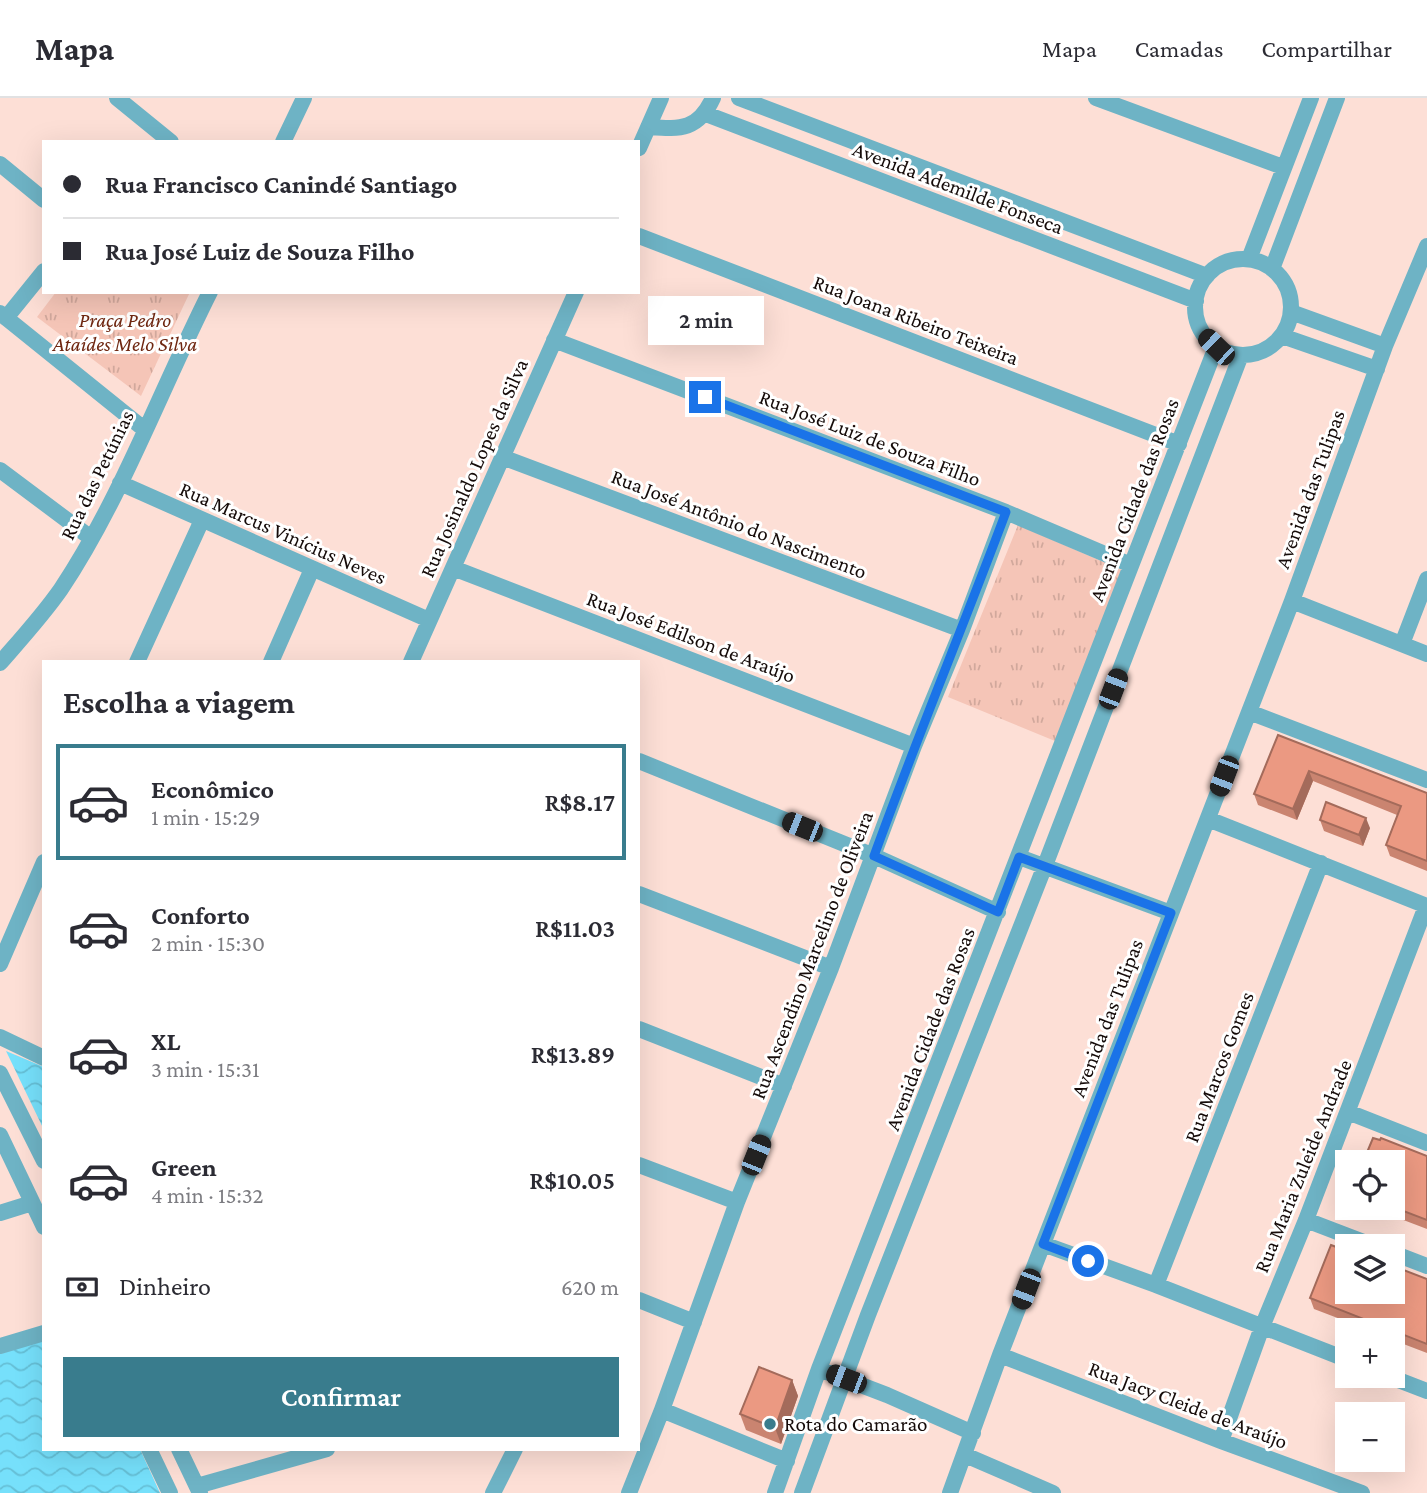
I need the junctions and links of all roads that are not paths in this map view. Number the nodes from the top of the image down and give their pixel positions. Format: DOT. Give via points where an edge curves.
graph roads {
  1 [pos="117,98"];
  2 [pos="304,98"];
  3 [pos="661,98"];
  4 [pos="713,98"];
  5 [pos="740,98"];
  6 [pos="1096,98"];
  7 [pos="1311,98"];
  8 [pos="1337,98"];
  9 [pos="706,114"];
  10 [pos="648,127"];
  11 [pos="150,135"];
  12 [pos="284,140"];
  13 [pos="640,146"];
  14 [pos="0,164"];
  15 [pos="1283,167"];
  16 [pos="42,198"];
  17 [pos="640,236"];
  18 [pos="1427,246"];
  19 [pos="1249,260"];
  20 [pos="1272,269"];
  21 [pos="42,273"];
  22 [pos="1207,276"];
  23 [pos="208,294"];
  24 [pos="575,294"];
  25 [pos="1196,301"];
  26 [pos="1291,312"];
  27 [pos="3,316"];
  28 [pos="1282,336"];
  29 [pos="554,340"];
  30 [pos="1385,346"];
  31 [pos="1216,347"];
  32 [pos="1241,355"];
  33 [pos="1377,369"];
  34 [pos="144,429"];
  35 [pos="1179,444"];
  36 [pos="502,457"];
  37 [pos="0,470"];
  38 [pos="120,483"];
  39 [pos="1006,512"];
  40 [pos="202,520"];
  41 [pos="91,538"];
  42 [pos="1131,565"];
  43 [pos="453,568"];
  44 [pos="312,569"];
  45 [pos="1427,579"];
  46 [pos="1292,601"];
  47 [pos="429,620"];
  48 [pos="962,630"];
  49 [pos="1402,644"];
  50 [pos="3,654"];
  51 [pos="1427,654"];
  52 [pos="137,660"];
  53 [pos="272,660"];
  54 [pos="412,660"];
  55 [pos="1249,712"];
  56 [pos="914,746"];
  57 [pos="640,761"];
  58 [pos="1427,780"];
  59 [pos="1208,819"];
  60 [pos="874,856"];
  61 [pos="1019,857"];
  62 [pos="1321,863"];
  63 [pos="42,867"];
  64 [pos="1044,868"];
  65 [pos="640,894"];
  66 [pos="1426,906"];
  67 [pos="998,912"];
  68 [pos="1171,913"];
  69 [pos="0,964"];
  70 [pos="831,968"];
  71 [pos="640,1029"];
  72 [pos="0,1037"];
  73 [pos="42,1057"];
  74 [pos="0,1073"];
  75 [pos="784,1086"];
  76 [pos="1348,1112"];
  77 [pos="0,1135"];
  78 [pos="1427,1143"];
  79 [pos="42,1157"];
  80 [pos="640,1165"];
  81 [pos="737,1202"];
  82 [pos="32,1203"];
  83 [pos="0,1213"];
  84 [pos="1306,1220"];
  85 [pos="42,1223"];
  86 [pos="1343,1234"];
  87 [pos="1043,1244"];
  88 [pos="1405,1258"];
  89 [pos="1427,1266"];
  90 [pos="1156,1285"];
  91 [pos="640,1300"];
  92 [pos="694,1322"];
  93 [pos="1262,1327"];
  94 [pos="42,1334"];
  95 [pos="0,1346"];
  96 [pos="1000,1355"];
  97 [pos="1335,1355"];
  98 [pos="820,1369"];
  99 [pos="846,1379"];
  100 [pos="1405,1383"];
  101 [pos="1427,1391"];
  102 [pos="662,1409"];
  103 [pos="974,1433"];
  104 [pos="1221,1441"];
  105 [pos="150,1451"];
  106 [pos="181,1451"];
  107 [pos="321,1451"];
  108 [pos="513,1451"];
  109 [pos="965,1455"];
  110 [pos="787,1461"];
  111 [pos="198,1490"];
  112 [pos="170,1493"];
  113 [pos="493,1493"];
  114 [pos="629,1493"];
  115 [pos="775,1493"];
  116 [pos="802,1493"];
  117 [pos="950,1493"];
  118 [pos="1053,1493"];
  119 [pos="1362,1493"];
  1 -- 11 [label="street"];
  2 -- 12 [label="street"];
  3 -- 10 [label="street"];
  4 -- 9 [label="street"];
  5 -- 22 [label="street, Avenida Ademilde Fonseca"];
  6 -- 15 [label="street"];
  7 -- 15 [label="street"];
  8 -- 20 [label="street"];
  9 -- 10 [label="street" via="681,128"];
  9 -- 25 [label="street, Avenida Ademilde Fonseca"];
  10 -- 13 [label="street"];
  14 -- 16 [label="street"];
  15 -- 19 [label="street"];
  17 -- 35 [label="street, Rua Joana Ribeiro Teixeira"];
  18 -- 30 [label="street, Avenida das Tulipas"];
  19 -- 20 [label="street"];
  19 -- 22 [label="street" via="1226,262"];
  20 -- 26 [label="street" via="1287,288"];
  21 -- 27 [label="street"];
  22 -- 25 [label="street"];
  23 -- 34 [label="street, Rua das Petúnias"];
  24 -- 29 [label="street, Rua Josinaldo Lopes da Silva"];
  25 -- 31 [label="street" via="1204,335"];
  26 -- 28 [label="street"];
  26 -- 30 [label="street"];
  27 -- 34 [label="street"];
  28 -- 32 [label="street" via="1264,351"];
  28 -- 33 [label="street"];
  29 -- 36 [label="street, Rua Josinaldo Lopes da Silva"];
  29 -- 39 [label="street, Rua José Luiz de Souza Filho"];
  30 -- 33 [label="street, Avenida das Tulipas"];
  31 -- 32 [label="street"];
  31 -- 35 [label="street, Avenida Cidade das Rosas"];
  32 -- 64 [label="street"];
  33 -- 46 [label="street, Avenida das Tulipas"];
  34 -- 38 [label="street, Rua das Petúnias"];
  35 -- 42 [label="street, Avenida Cidade das Rosas"];
  36 -- 43 [label="street, Rua Josinaldo Lopes da Silva"];
  36 -- 48 [label="street, Rua José Antônio do Nascimento"];
  37 -- 41 [label="street"];
  38 -- 40 [label="street, Rua Marcus Vinícius Neves"];
  38 -- 41 [label="street, Rua das Petúnias"];
  39 -- 42 [label="street, Rua José Luiz de Souza Filho"];
  39 -- 48 [label="street, Rua Ascendino Marcelino de Oliveira"];
  40 -- 44 [label="street, Rua Marcus Vinícius Neves"];
  40 -- 52 [label="street"];
  41 -- 50 [label="street, Rua das Petúnias" via="60,590"];
  42 -- 61 [label="street, Avenida Cidade das Rosas"];
  43 -- 47 [label="street, Rua Josinaldo Lopes da Silva"];
  43 -- 56 [label="street, Rua José Edilson de Araújo"];
  44 -- 47 [label="street, Rua Marcus Vinícius Neves"];
  44 -- 53 [label="street"];
  45 -- 49 [label="street"];
  46 -- 49 [label="street"];
  46 -- 55 [label="street, Avenida das Tulipas"];
  47 -- 54 [label="street, Rua Josinaldo Lopes da Silva"];
  48 -- 56 [label="street, Rua Ascendino Marcelino de Oliveira"];
  49 -- 51 [label="street"];
  55 -- 58 [label="street"];
  55 -- 59 [label="street, Avenida das Tulipas"];
  56 -- 60 [label="street, Rua Ascendino Marcelino de Oliveira"];
  57 -- 60 [label="street"];
  59 -- 62 [label="street"];
  59 -- 68 [label="street, Avenida das Tulipas"];
  60 -- 67 [label="street"];
  60 -- 70 [label="street, Rua Ascendino Marcelino de Oliveira"];
  61 -- 64 [label="street"];
  61 -- 67 [label="street, Avenida Cidade das Rosas"];
  62 -- 66 [label="street"];
  62 -- 90 [label="street, Rua Marcos Gomes"];
  63 -- 69 [label="street"];
  64 -- 68 [label="street"];
  64 -- 99 [label="street"];
  65 -- 70 [label="street"];
  66 -- 76 [label="street, Rua Maria Zuleide Andrade"];
  67 -- 98 [label="street, Avenida Cidade das Rosas"];
  68 -- 87 [label="street, Avenida das Tulipas"];
  70 -- 75 [label="street, Rua Ascendino Marcelino de Oliveira"];
  71 -- 75 [label="street"];
  72 -- 73 [label="street"];
  74 -- 79 [label="street"];
  75 -- 81 [label="street, Rua Ascendino Marcelino de Oliveira"];
  76 -- 78 [label="street"];
  76 -- 84 [label="street, Rua Maria Zuleide Andrade"];
  77 -- 82 [label="street"];
  80 -- 81 [label="street"];
  81 -- 92 [label="street, Rua Ascendino Marcelino de Oliveira"];
  82 -- 83 [label="street"];
  82 -- 85 [label="street"];
  84 -- 86 [label="street"];
  84 -- 93 [label="street, Rua Maria Zuleide Andrade"];
  87 -- 90 [label="street"];
  87 -- 96 [label="street, Avenida das Tulipas"];
  88 -- 89 [label="street"];
  90 -- 93 [label="street"];
  91 -- 92 [label="street"];
  92 -- 102 [label="street, Rua Ascendino Marcelino de Oliveira"];
  93 -- 97 [label="street"];
  93 -- 104 [label="street, Rua Maria Zuleide Andrade"];
  94 -- 95 [label="street"];
  96 -- 103 [label="street, Avenida das Tulipas"];
  96 -- 104 [label="street, Rua Jacy Cleide de Araújo"];
  98 -- 99 [label="street"];
  98 -- 110 [label="street, Avenida Cidade das Rosas"];
  99 -- 103 [label="street"];
  99 -- 116 [label="street"];
  100 -- 101 [label="street"];
  102 -- 110 [label="street"];
  102 -- 114 [label="street, Rua Ascendino Marcelino de Oliveira"];
  103 -- 109 [label="street, Avenida das Tulipas"];
  104 -- 119 [label="street, Rua Jacy Cleide de Araújo"];
  105 -- 112 [label="street"];
  106 -- 111 [label="street"];
  107 -- 111 [label="street"];
  108 -- 113 [label="street"];
  109 -- 117 [label="street, Avenida das Tulipas"];
  109 -- 118 [label="street"];
  110 -- 115 [label="street, Avenida Cidade das Rosas"];
}
